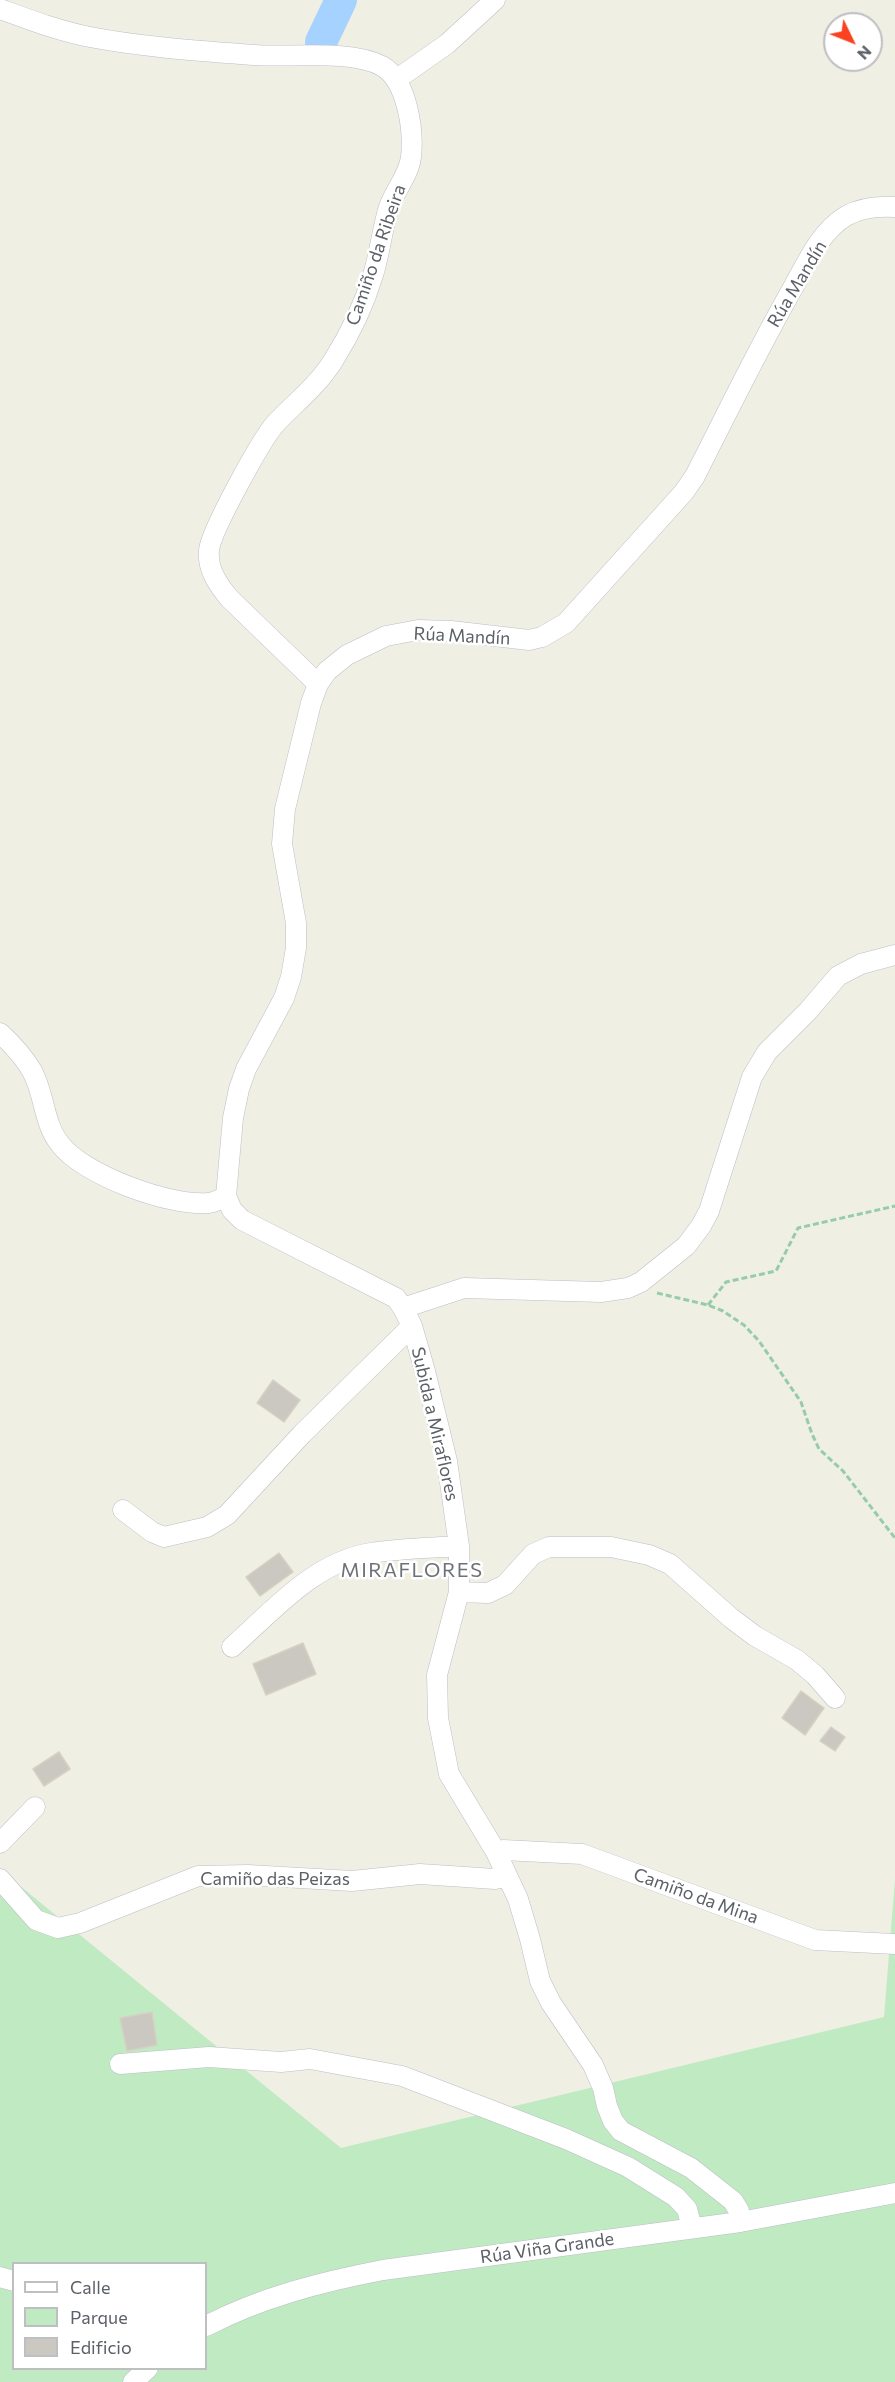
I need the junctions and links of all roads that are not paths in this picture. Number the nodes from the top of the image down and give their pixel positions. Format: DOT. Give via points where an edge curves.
graph roads {
  1 [pos="495,0"];
  2 [pos="0,9"];
  3 [pos="397,80"];
  4 [pos="895,207"];
  5 [pos="318,684"];
  6 [pos="895,955"];
  7 [pos="0,1033"];
  8 [pos="226,1196"];
  9 [pos="403,1308"];
  10 [pos="412,1326"];
  11 [pos="123,1510"];
  12 [pos="459,1546"];
  13 [pos="459,1592"];
  14 [pos="232,1647"];
  15 [pos="836,1698"];
  16 [pos="35,1808"];
  17 [pos="0,1842"];
  18 [pos="496,1852"];
  19 [pos="507,1876"];
  20 [pos="0,1879"];
  21 [pos="895,1944"];
  22 [pos="120,2064"];
  23 [pos="895,2193"];
  24 [pos="740,2222"];
  25 [pos="692,2228"];
  26 [pos="207,2325"];
  27 [pos="146,2370"];
  28 [pos="133,2382"];
  1 -- 3 [label="street" via="447,44"];
  2 -- 3 [label="street" via="91,37 213,52 367,60 384,67"];
  3 -- 5 [label="street, Camiño da Ribeira" via="406,106 411,159 390,205 374,274 361,308 333,362 316,385 275,423 262,441 209,549 210,566 230,599"];
  4 -- 5 [label="street, Rúa Mandín" via="847,215 831,228 775,318 690,484 566,623 529,640 418,630 386,636 347,655"];
  5 -- 8 [label="street, Rúa Mandín" via="285,809 282,844 296,923 291,976 239,1089"];
  6 -- 9 [label="street" via="861,964 838,976 767,1052 752,1077 701,1226 686,1246 641,1282 601,1292 464,1288"];
  7 -- 8 [label="street" via="33,1073 51,1130 79,1163 173,1199 213,1203"];
  8 -- 9 [label="street, Subida a Miraflores" via="242,1220 396,1298"];
  9 -- 10 [label="street, Subida a Miraflores"];
  10 -- 11 [label="street" via="302,1434 227,1515 207,1527 164,1537"];
  10 -- 12 [label="street, Subida a Miraflores" via="447,1461"];
  12 -- 13 [label="street, Subida a Miraflores"];
  12 -- 14 [label="street" via="371,1553 344,1561 311,1577"];
  13 -- 15 [label="street" via="488,1593 497,1589 533,1554 549,1547 611,1547 649,1555 670,1564 731,1618 797,1660"];
  13 -- 18 [label="street, Subida a Miraflores" via="437,1675 438,1718 449,1774"];
  16 -- 17 [label="street"];
  18 -- 19 [label="street, Subida a Miraflores"];
  18 -- 21 [label="street, Camiño da Mina" via="582,1854 815,1940"];
  19 -- 20 [label="street, Camiño das Peizas" via="495,1879 420,1874 352,1881 198,1876 58,1928 36,1920"];
  19 -- 24 [label="street, Subida a Miraflores" via="521,1909 540,1981 593,2065 613,2121 621,2131 691,2168 734,2201"];
  22 -- 25 [label="street" via="209,2057 281,2062 310,2059 402,2076 628,2167 676,2197 687,2209"];
  23 -- 24 [label="street, Rúa Viña Grande"];
  24 -- 25 [label="street, Rúa Viña Grande"];
  25 -- 26 [label="street, Rúa Viña Grande" via="340,2279 232,2312"];
  27 -- 28 [label="street"];
}
